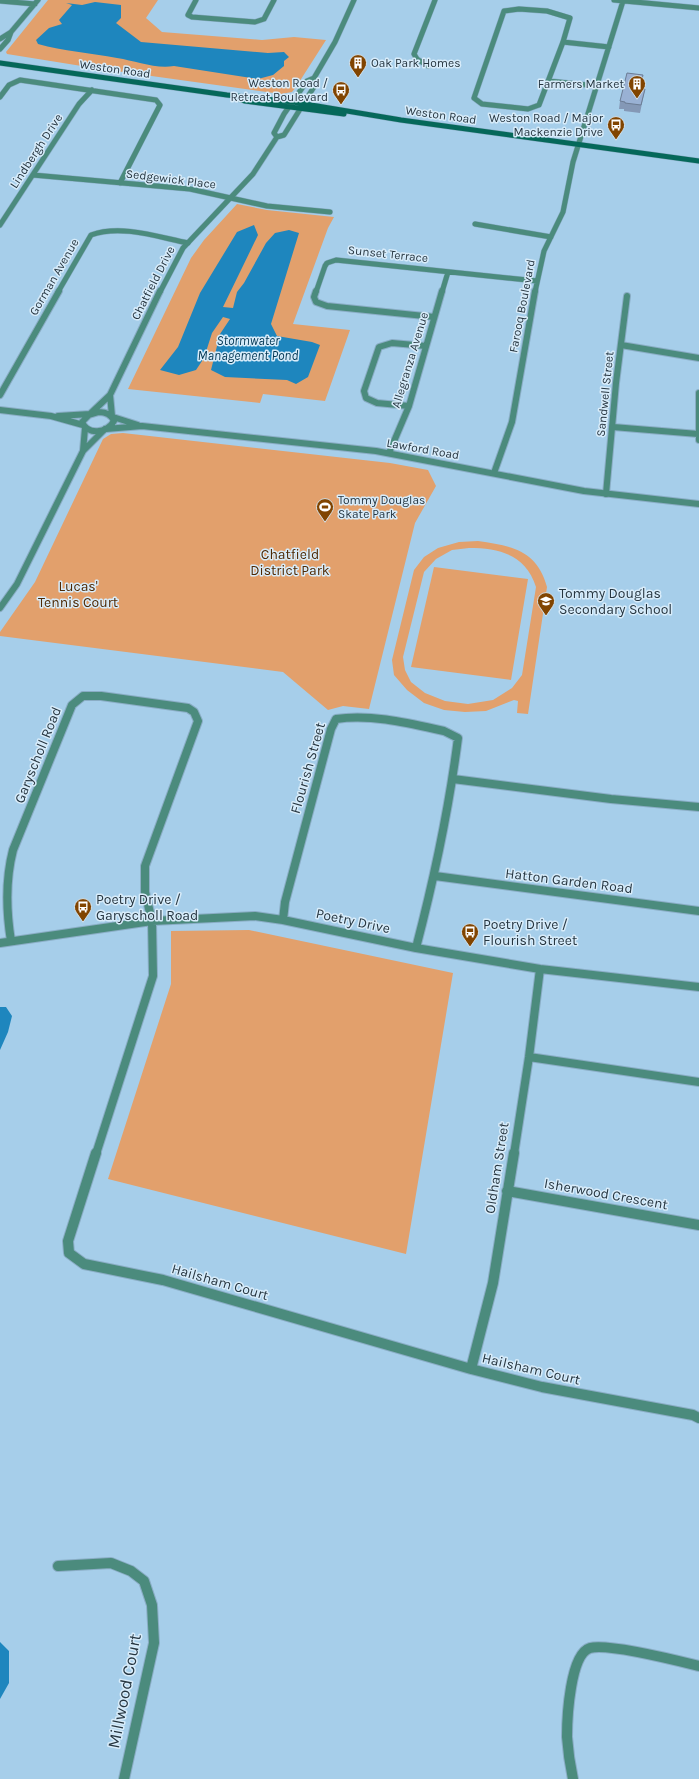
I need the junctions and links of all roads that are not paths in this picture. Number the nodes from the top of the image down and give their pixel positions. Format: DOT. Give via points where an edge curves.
graph roads {
  1 [pos="196,0"];
  2 [pos="274,0"];
  3 [pos="354,0"];
  4 [pos="435,0"];
  5 [pos="614,0"];
  6 [pos="0,1"];
  7 [pos="623,1"];
  8 [pos="36,2"];
  9 [pos="699,8"];
  10 [pos="11,32"];
  11 [pos="0,39"];
  12 [pos="562,42"];
  13 [pos="609,46"];
  14 [pos="0,49"];
  15 [pos="0,63"];
  16 [pos="428,66"];
  17 [pos="314,78"];
  18 [pos="548,81"];
  19 [pos="597,86"];
  20 [pos="92,90"];
  21 [pos="227,95"];
  22 [pos="0,97"];
  23 [pos="293,102"];
  24 [pos="304,104"];
  25 [pos="289,108"];
  26 [pos="300,109"];
  27 [pos="371,116"];
  28 [pos="277,137"];
  29 [pos="579,144"];
  30 [pos="699,161"];
  31 [pos="33,175"];
  32 [pos="120,183"];
  33 [pos="231,197"];
  34 [pos="330,212"];
  35 [pos="475,224"];
  36 [pos="0,225"];
  37 [pos="551,237"];
  38 [pos="188,243"];
  39 [pos="448,272"];
  40 [pos="537,281"];
  41 [pos="627,296"];
  42 [pos="434,318"];
  43 [pos="621,345"];
  44 [pos="426,346"];
  45 [pos="699,358"];
  46 [pos="699,393"];
  47 [pos="0,395"];
  48 [pos="110,395"];
  49 [pos="409,406"];
  50 [pos="0,410"];
  51 [pos="91,414"];
  52 [pos="51,416"];
  53 [pos="112,417"];
  54 [pos="84,426"];
  55 [pos="142,426"];
  56 [pos="613,427"];
  57 [pos="106,429"];
  58 [pos="698,437"];
  59 [pos="83,451"];
  60 [pos="388,453"];
  61 [pos="494,473"];
  62 [pos="606,494"];
  63 [pos="699,504"];
  64 [pos="4,597"];
  65 [pos="0,608"];
  66 [pos="453,779"];
  67 [pos="699,807"];
  68 [pos="435,876"];
  69 [pos="699,911"];
  70 [pos="283,920"];
  71 [pos="152,921"];
  72 [pos="11,941"];
  73 [pos="0,943"];
  74 [pos="416,948"];
  75 [pos="540,969"];
  76 [pos="699,987"];
  77 [pos="529,1057"];
  78 [pos="699,1082"];
  79 [pos="507,1191"];
  80 [pos="699,1225"];
  81 [pos="471,1369"];
  82 [pos="699,1418"];
  83 [pos="58,1566"];
  84 [pos="699,1666"];
  85 [pos="124,1779"];
  86 [pos="573,1779"];
  1 -- 2 [label="street" via="188,12 192,17 255,22 264,19"];
  3 -- 17 [label="street" via="335,42"];
  4 -- 16 [label="street" via="414,54"];
  5 -- 7 [label="street"];
  6 -- 8 [label="street"];
  7 -- 9 [label="street"];
  7 -- 13 [label="street, Farooq Boulevard"];
  8 -- 10 [label="street"];
  10 -- 11 [label="street"];
  10 -- 14 [label="street"];
  12 -- 13 [label="street"];
  12 -- 18 [label="street"];
  12 -- 18 [label="street" via="570,18 562,13 514,8 504,11 474,98 482,104 528,109 539,105"];
  13 -- 19 [label="street, Farooq Boulevard"];
  15 -- 21 [label="main road, Weston Road"];
  17 -- 23 [label="street, Chatfield Drive" via="307,81"];
  17 -- 24 [label="street, Chatfield Drive" via="317,82"];
  18 -- 19 [label="street"];
  19 -- 29 [label="street, Farooq Boulevard"];
  20 -- 22 [label="street" via="20,80 9,85"];
  20 -- 31 [label="street, Lindbergh Drive" via="79,104"];
  20 -- 32 [label="street" via="156,100 160,105"];
  21 -- 23 [label="main road, Weston Road"];
  21 -- 25 [label="main road, Weston Road" via="245,101"];
  23 -- 24 [label="main road, Weston Road"];
  23 -- 25 [label="street, Chatfield Drive"];
  24 -- 26 [label="street, Chatfield Drive"];
  24 -- 27 [label="main road, Weston Road"];
  25 -- 26 [label="main road, Weston Road"];
  25 -- 28 [label="street, Chatfield Drive" via="274,132"];
  26 -- 27 [label="main road, Weston Road"];
  26 -- 28 [label="street, Chatfield Drive" via="284,135"];
  27 -- 29 [label="main road, Weston Road"];
  28 -- 33 [label="street, Chatfield Drive" via="257,169"];
  29 -- 30 [label="main road, Weston Road"];
  29 -- 37 [label="street, Farooq Boulevard" via="563,212"];
  31 -- 32 [label="street, Sedgewick Place"];
  31 -- 36 [label="street, Lindbergh Drive"];
  32 -- 33 [label="street, Sedgewick Place" via="190,189"];
  33 -- 34 [label="street, Sedgewick Place" via="267,206"];
  33 -- 38 [label="street, Chatfield Drive"];
  35 -- 37 [label="street"];
  37 -- 40 [label="street, Farooq Boulevard" via="544,251"];
  38 -- 47 [label="street, Gorman Avenue" via="120,232 97,231 91,234"];
  38 -- 48 [label="street, Chatfield Drive" via="176,259"];
  39 -- 40 [label="street, Sunset Terrace"];
  39 -- 42 [label="street, Allegranza Avenue"];
  39 -- 42 [label="street, Sunset Terrace" via="336,260 325,266 314,297 316,302 327,306"];
  40 -- 61 [label="street, Farooq Boulevard" via="512,422"];
  41 -- 43 [label="street, Sandwell Street"];
  42 -- 44 [label="street, Allegranza Avenue"];
  43 -- 45 [label="street"];
  43 -- 56 [label="street, Sandwell Street"];
  44 -- 49 [label="street, Allegranza Avenue"];
  44 -- 49 [label="street" via="392,343 379,347 364,392 366,398 372,402"];
  46 -- 58 [label="street"];
  48 -- 51 [label="street, Chatfield Drive"];
  48 -- 53 [label="street"];
  49 -- 60 [label="street, Allegranza Avenue"];
  50 -- 52 [label="street"];
  51 -- 52 [label="street"];
  51 -- 53 [label="street" via="103,412"];
  51 -- 54 [label="street" via="83,420"];
  52 -- 54 [label="street"];
  53 -- 55 [label="street, Lawford Road"];
  53 -- 57 [label="street" via="113,423"];
  54 -- 57 [label="street" via="93,431"];
  54 -- 59 [label="street"];
  55 -- 57 [label="street, Lawford Road"];
  55 -- 60 [label="street, Lawford Road"];
  56 -- 58 [label="street"];
  56 -- 62 [label="street, Sandwell Street"];
  57 -- 59 [label="street"];
  59 -- 64 [label="street" via="17,584"];
  60 -- 61 [label="street, Lawford Road"];
  61 -- 62 [label="street, Lawford Road"];
  62 -- 63 [label="street, Lawford Road"];
  64 -- 65 [label="street"];
  66 -- 67 [label="street" via="611,799"];
  66 -- 68 [label="street, Flourish Street"];
  66 -- 70 [label="street, Flourish Street" via="458,738 433,728 354,717 336,719"];
  68 -- 69 [label="street, Hatton Garden Road"];
  68 -- 74 [label="street, Flourish Street"];
  70 -- 71 [label="street, Poetry Drive" via="255,916"];
  70 -- 74 [label="street, Poetry Drive"];
  71 -- 72 [label="street, Poetry Drive"];
  71 -- 72 [label="street, Garyscholl Road" via="145,892 145,866 198,721 194,712 188,708 101,696 83,696 72,705 8,865 5,890"];
  71 -- 81 [label="street, Hailsham Court" via="153,976 68,1241 69,1253 84,1264 163,1280"];
  72 -- 73 [label="street, Poetry Drive"];
  74 -- 75 [label="street, Poetry Drive"];
  75 -- 76 [label="street, Poetry Drive"];
  75 -- 77 [label="street, Oldham Street"];
  77 -- 78 [label="street"];
  77 -- 79 [label="street, Oldham Street"];
  79 -- 80 [label="street, Isherwood Crescent"];
  79 -- 81 [label="street, Oldham Street" via="493,1283"];
  81 -- 82 [label="street, Hailsham Court" via="542,1387"];
  83 -- 85 [label="street, Millwood Court" via="111,1563 131,1571 144,1582 152,1605 154,1643"];
  84 -- 86 [label="street" via="607,1648 590,1648 584,1651 575,1672 568,1714 568,1753"];
}
